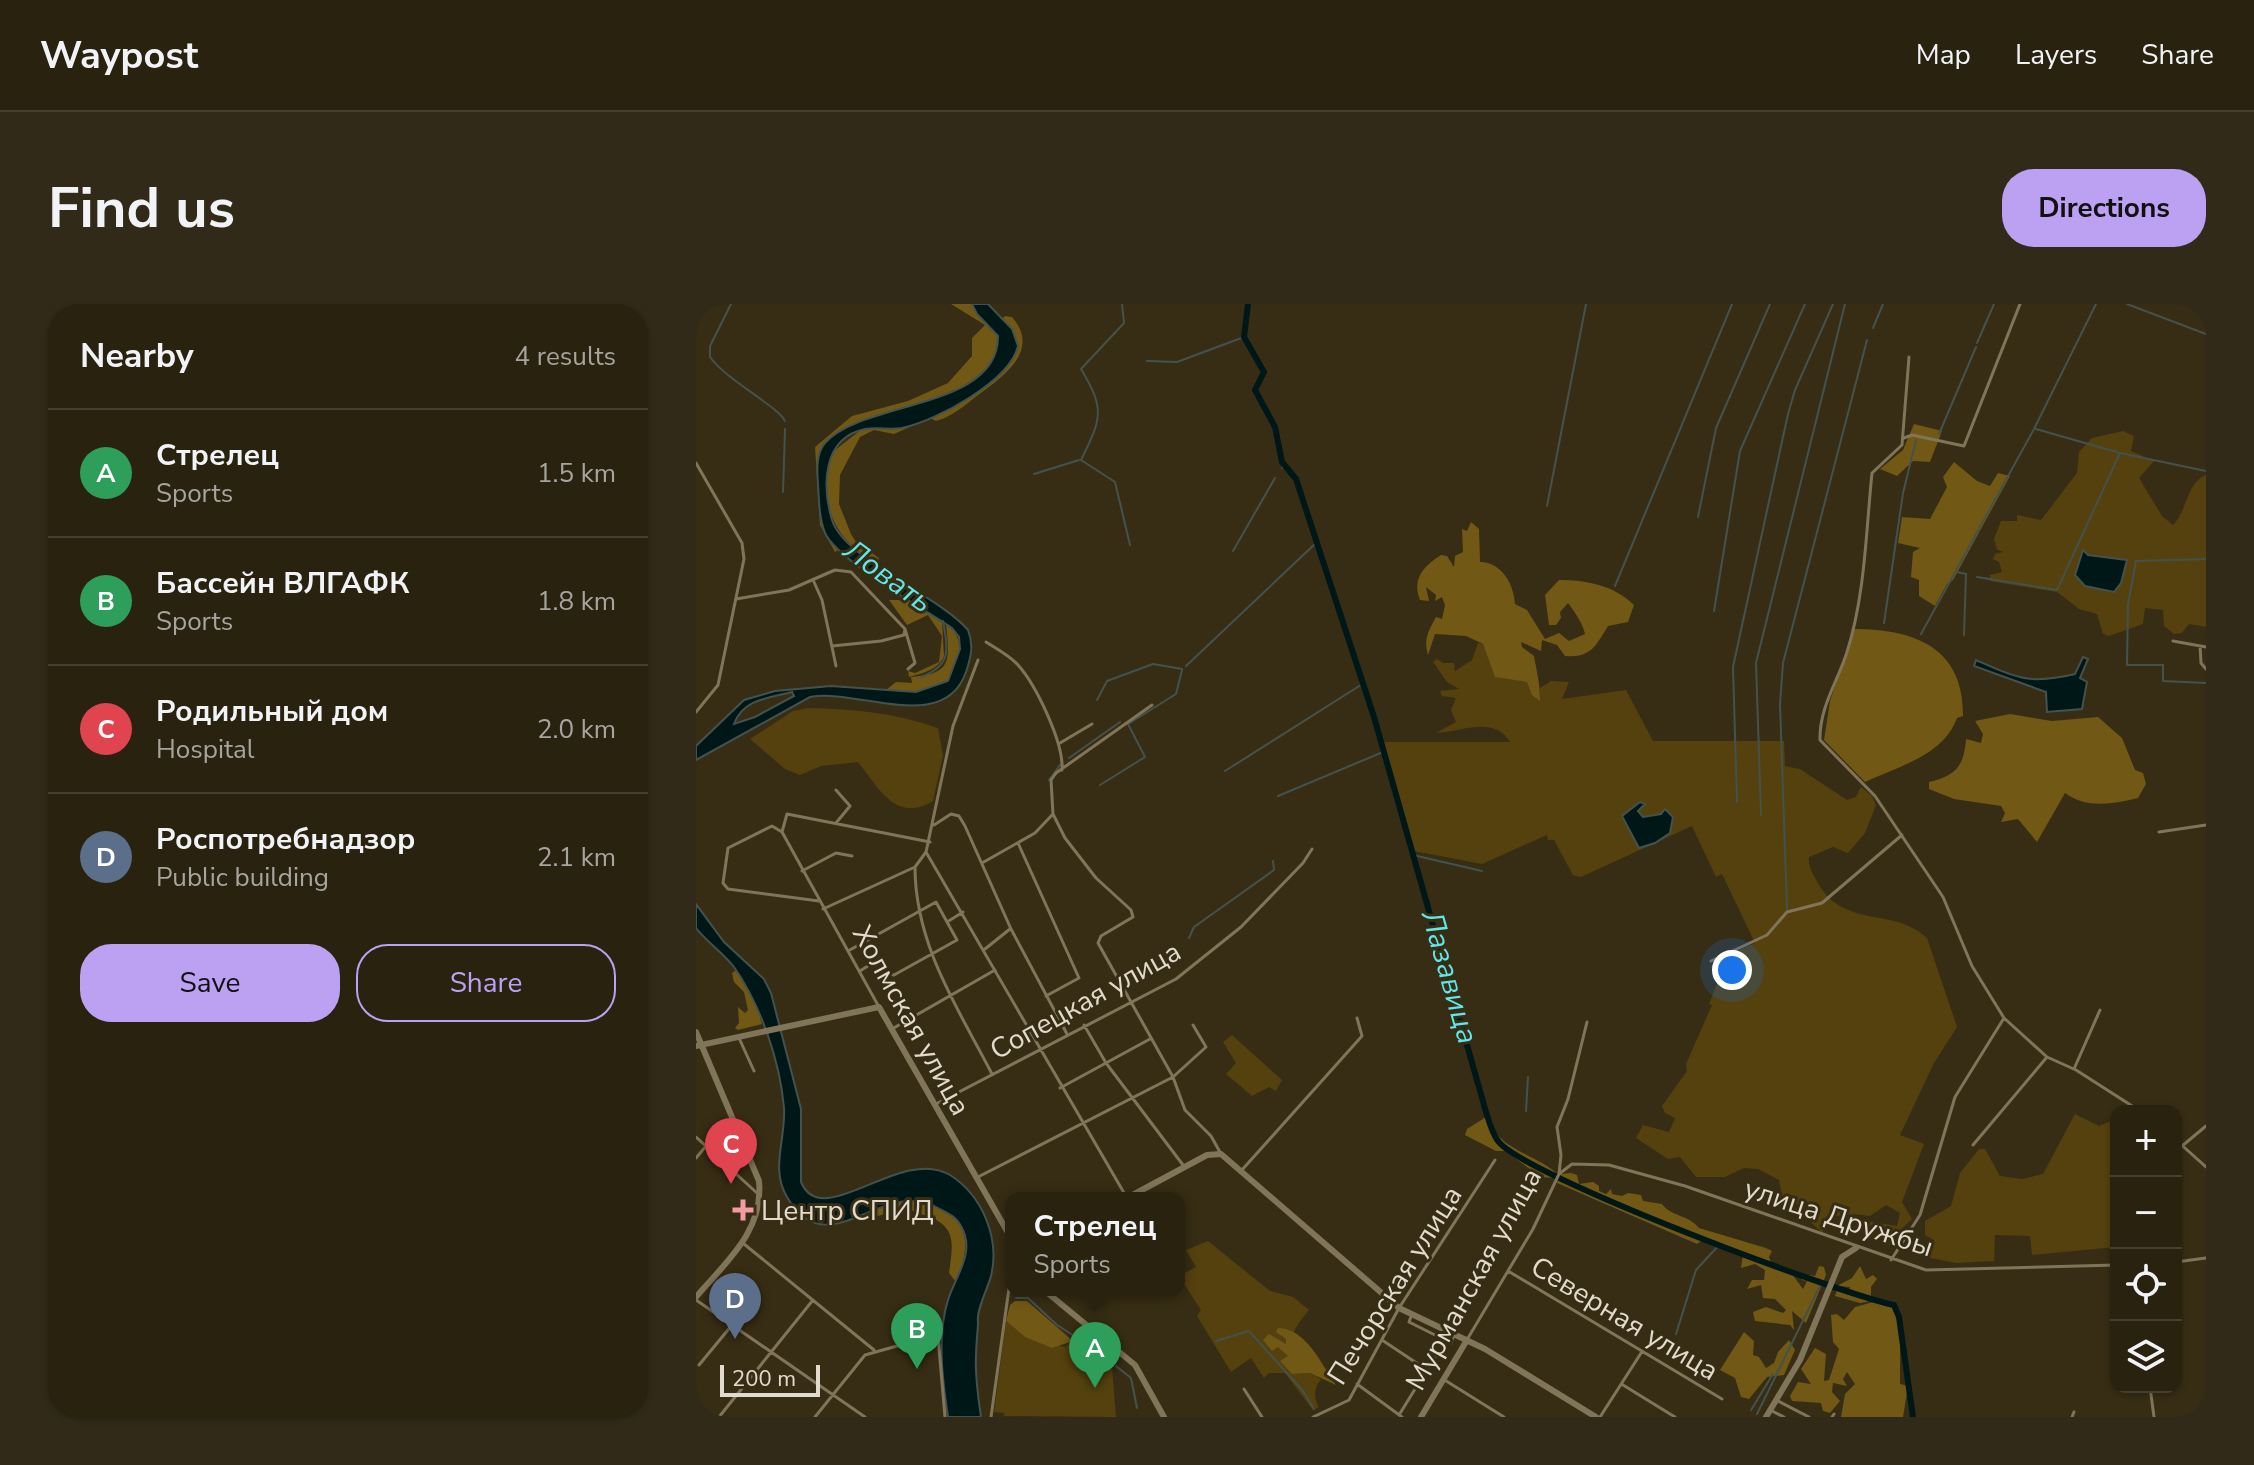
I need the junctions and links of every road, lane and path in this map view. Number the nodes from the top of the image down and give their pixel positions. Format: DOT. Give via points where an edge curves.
graph roads {
  1 [pos="2020,304"];
  2 [pos="1909,357"];
  3 [pos="1904,438"];
  4 [pos="696,463"];
  5 [pos="813,581"];
  6 [pos="736,599"];
  7 [pos="905,629"];
  8 [pos="2173,641"];
  9 [pos="986,642"];
  10 [pos="832,646"];
  11 [pos="2200,646"];
  12 [pos="2206,647"];
  13 [pos="978,660"];
  14 [pos="836,666"];
  15 [pos="908,669"];
  16 [pos="2206,669"];
  17 [pos="1152,705"];
  18 [pos="696,712"];
  19 [pos="1092,724"];
  20 [pos="1060,743"];
  21 [pos="1062,770"];
  22 [pos="836,790"];
  23 [pos="1053,814"];
  24 [pos="836,823"];
  25 [pos="934,825"];
  26 [pos="2206,825"];
  27 [pos="782,832"];
  28 [pos="2159,832"];
  29 [pos="1902,835"];
  30 [pos="930,842"];
  31 [pos="1018,843"];
  32 [pos="1312,849"];
  33 [pos="925,854"];
  34 [pos="852,856"];
  35 [pos="982,863"];
  36 [pos="915,867"];
  37 [pos="802,871"];
  38 [pos="819,901"];
  39 [pos="823,909"];
  40 [pos="919,911"];
  41 [pos="963,912"];
  42 [pos="947,922"];
  43 [pos="1011,929"];
  44 [pos="985,949"];
  45 [pos="848,951"];
  46 [pos="932,954"];
  47 [pos="1711,961"];
  48 [pos="995,970"];
  49 [pos="860,971"];
  50 [pos="1046,996"];
  51 [pos="950,998"];
  52 [pos="1129,1001"];
  53 [pos="879,1007"];
  54 [pos="2100,1010"];
  55 [pos="1357,1018"];
  56 [pos="2004,1018"];
  57 [pos="1587,1022"];
  58 [pos="1084,1025"];
  59 [pos="1193,1025"];
  60 [pos="892,1029"];
  61 [pos="696,1032"];
  62 [pos="1067,1034"];
  63 [pos="739,1038"];
  64 [pos="1150,1039"];
  65 [pos="699,1046"];
  66 [pos="1039,1049"];
  67 [pos="2047,1057"];
  68 [pos="1106,1063"];
  69 [pos="2074,1069"];
  70 [pos="754,1071"];
  71 [pos="992,1074"];
  72 [pos="1173,1077"];
  73 [pos="1060,1088"];
  74 [pos="1134,1098"];
  75 [pos="934,1105"];
  76 [pos="2131,1105"];
  77 [pos="1081,1124"];
  78 [pos="2206,1126"];
  79 [pos="696,1137"];
  80 [pos="1973,1145"];
  81 [pos="706,1146"];
  82 [pos="2182,1146"];
  83 [pos="1221,1154"];
  84 [pos="696,1158"];
  85 [pos="1495,1160"];
  86 [pos="1185,1167"];
  87 [pos="2206,1167"];
  88 [pos="1241,1171"];
  89 [pos="1559,1174"];
  90 [pos="976,1178"];
  91 [pos="1123,1192"];
  92 [pos="1138,1192"];
  93 [pos="760,1195"];
  94 [pos="1005,1228"];
  95 [pos="742,1243"];
  96 [pos="1856,1248"];
  97 [pos="2206,1258"];
  98 [pos="1891,1260"];
  99 [pos="2182,1261"];
  100 [pos="2110,1265"];
  101 [pos="1508,1271"];
  102 [pos="1008,1296"];
  103 [pos="1051,1296"];
  104 [pos="696,1298"];
  105 [pos="813,1300"];
  106 [pos="1399,1308"];
  107 [pos="732,1325"];
  108 [pos="1382,1340"];
  109 [pos="1467,1340"];
  110 [pos="874,1350"];
  111 [pos="1643,1350"];
  112 [pos="771,1352"];
  113 [pos="1438,1352"];
  114 [pos="699,1365"];
  115 [pos="1427,1370"];
  116 [pos="1443,1379"];
  117 [pos="1357,1384"];
  118 [pos="1623,1385"];
  119 [pos="1244,1389"];
  120 [pos="2151,1393"];
  121 [pos="833,1394"];
  122 [pos="1722,1399"];
  123 [pos="1776,1400"];
  124 [pos="1768,1414"];
  125 [pos="1401,1416"];
  126 [pos="719,1417"];
  127 [pos="815,1417"];
  128 [pos="865,1417"];
  129 [pos="945,1417"];
  130 [pos="991,1417"];
  131 [pos="1164,1417"];
  132 [pos="1262,1417"];
  133 [pos="1313,1417"];
  134 [pos="1421,1417"];
  135 [pos="1504,1417"];
  136 [pos="1598,1417"];
  137 [pos="1675,1417"];
  138 [pos="1784,1417"];
  139 [pos="1809,1417"];
  140 [pos="2154,1417"];
  1 -- 3 [label="street" via="1964,446 1912,435"];
  2 -- 3 [label="street"];
  3 -- 29 [label="street" via="1897,452 1872,473 1847,653 1834,677 1819,732 1820,740 1875,796"];
  4 -- 6 [label="street" via="742,543"];
  5 -- 6 [label="street"];
  5 -- 7 [label="street" via="835,570 851,572"];
  5 -- 10 [label="street"];
  6 -- 18 [label="street" via="718,685"];
  7 -- 10 [label="street" via="904,635 881,641"];
  7 -- 15 [label="street" via="915,663"];
  8 -- 11 [label="street"];
  9 -- 20 [label="street" via="1019,666"];
  10 -- 14 [label="street"];
  11 -- 12 [label="street"];
  11 -- 16 [label="street"];
  13 -- 25 [label="street" via="953,726"];
  17 -- 21 [label="street"];
  19 -- 20 [label="street"];
  20 -- 21 [label="street"];
  21 -- 23 [label="street" via="1051,780"];
  22 -- 24 [label="street" via="850,806"];
  23 -- 31 [label="street"];
  23 -- 52 [label="street" via="1081,860 1131,910 1133,917 1098,943"];
  24 -- 27 [label="street" via="787,814"];
  24 -- 30 [label="street"];
  25 -- 30 [label="street"];
  25 -- 35 [label="street" via="944,816 959,816"];
  26 -- 28 [label="street"];
  27 -- 37 [label="street, Холмская улица"];
  27 -- 38 [label="street" via="772,826 728,848 723,883 728,889"];
  29 -- 47 [label="street" via="1822,903 1787,912 1758,941"];
  29 -- 56 [label="street" via="1943,897 1972,966"];
  30 -- 33 [label="street"];
  31 -- 35 [label="street"];
  31 -- 50 [label="street" via="1079,978"];
  32 -- 52 [label="street, Сопецкая улица" via="1222,943 1176,979"];
  33 -- 36 [label="street"];
  33 -- 41 [label="street"];
  34 -- 37 [label="street" via="836,853"];
  35 -- 43 [label="street"];
  36 -- 39 [label="street"];
  36 -- 40 [label="street"];
  37 -- 38 [label="street, Холмская улица"];
  38 -- 39 [label="street, Холмская улица"];
  39 -- 45 [label="street, Холмская улица"];
  40 -- 42 [label="street" via="936,902"];
  40 -- 45 [label="street"];
  40 -- 46 [label="street"];
  41 -- 42 [label="street"];
  41 -- 44 [label="street"];
  42 -- 46 [label="street" via="957,940"];
  43 -- 44 [label="street"];
  43 -- 50 [label="street"];
  44 -- 48 [label="street"];
  45 -- 49 [label="street, Холмская улица"];
  46 -- 49 [label="street" via="894,975 880,958"];
  46 -- 51 [label="street"];
  48 -- 51 [label="street"];
  48 -- 66 [label="street"];
  49 -- 53 [label="street, Холмская улица"];
  50 -- 62 [label="street"];
  51 -- 60 [label="street"];
  51 -- 71 [label="street"];
  52 -- 58 [label="street, Сопецкая улица"];
  52 -- 64 [label="street"];
  53 -- 60 [label="main road, Холмская улица"];
  53 -- 63 [label="main road"];
  54 -- 69 [label="street"];
  55 -- 88 [label="street" via="1362,1036"];
  56 -- 67 [label="street"];
  56 -- 98 [label="street" via="1955,1097 1920,1215"];
  57 -- 89 [label="street, Мурманская улица" via="1557,1127"];
  58 -- 62 [label="street, Сопецкая улица"];
  58 -- 68 [label="street"];
  59 -- 72 [label="street" via="1206,1047"];
  60 -- 75 [label="main road, Холмская улица"];
  61 -- 65 [label="main road"];
  62 -- 66 [label="street, Сопецкая улица"];
  63 -- 65 [label="main road"];
  63 -- 70 [label="street"];
  64 -- 68 [label="street"];
  64 -- 72 [label="street"];
  65 -- 93 [label="main road" via="759,1181"];
  66 -- 71 [label="street, Сопецкая улица"];
  66 -- 73 [label="street"];
  67 -- 69 [label="street"];
  67 -- 80 [label="street"];
  68 -- 73 [label="street"];
  68 -- 74 [label="street"];
  69 -- 76 [label="street"];
  71 -- 75 [label="street, Сопецкая улица"];
  72 -- 74 [label="street"];
  72 -- 83 [label="street" via="1185,1110"];
  73 -- 77 [label="street"];
  74 -- 77 [label="street"];
  74 -- 86 [label="street"];
  75 -- 90 [label="main road, Холмская улица"];
  77 -- 90 [label="street"];
  77 -- 91 [label="street"];
  78 -- 82 [label="street"];
  79 -- 81 [label="street"];
  81 -- 84 [label="street"];
  81 -- 93 [label="street"];
  82 -- 87 [label="street"];
  83 -- 86 [label="main road"];
  83 -- 88 [label="main road"];
  85 -- 106 [label="street, Печорская улица"];
  86 -- 92 [label="main road"];
  88 -- 106 [label="main road"];
  89 -- 96 [label="street, улица Дружбы" via="1572,1164 1609,1165 1685,1186"];
  89 -- 101 [label="street, Мурманская улица"];
  90 -- 94 [label="main road, Холмская улица"];
  93 -- 95 [label="main road" via="756,1219"];
  95 -- 104 [label="main road"];
  95 -- 105 [label="street"];
  96 -- 98 [label="street, улица Дружбы"];
  96 -- 123 [label="main road" via="1842,1257 1800,1360"];
  97 -- 99 [label="street"];
  98 -- 100 [label="street, улица Дружбы" via="1926,1270"];
  101 -- 109 [label="street, Мурманская улица"];
  101 -- 111 [label="street, Северная улица"];
  102 -- 130 [label="street"];
  103 -- 131 [label="main road" via="1135,1365"];
  104 -- 107 [label="street"];
  105 -- 110 [label="street"];
  105 -- 112 [label="street"];
  106 -- 108 [label="street, Печорская улица"];
  106 -- 109 [label="main road"];
  107 -- 112 [label="street"];
  107 -- 114 [label="street"];
  108 -- 115 [label="street"];
  108 -- 117 [label="street, Печорская улица"];
  109 -- 116 [label="main road, Мурманская улица"];
  109 -- 136 [label="main road"];
  110 -- 121 [label="street"];
  110 -- 129 [label="street" via="904,1344 924,1326 937,1325"];
  111 -- 118 [label="street"];
  111 -- 122 [label="street, Северная улица"];
  112 -- 121 [label="street"];
  112 -- 126 [label="street"];
  113 -- 115 [label="street"];
  115 -- 125 [label="street"];
  116 -- 134 [label="main road, Мурманская улица"];
  116 -- 135 [label="street"];
  117 -- 125 [label="street"];
  117 -- 133 [label="street, Печорская улица" via="1349,1400"];
  118 -- 136 [label="street"];
  118 -- 137 [label="street"];
  119 -- 132 [label="street"];
  120 -- 140 [label="street"];
  121 -- 127 [label="street"];
  121 -- 128 [label="street"];
  123 -- 124 [label="main road"];
  123 -- 139 [label="street"];
  124 -- 138 [label="street"];
}
